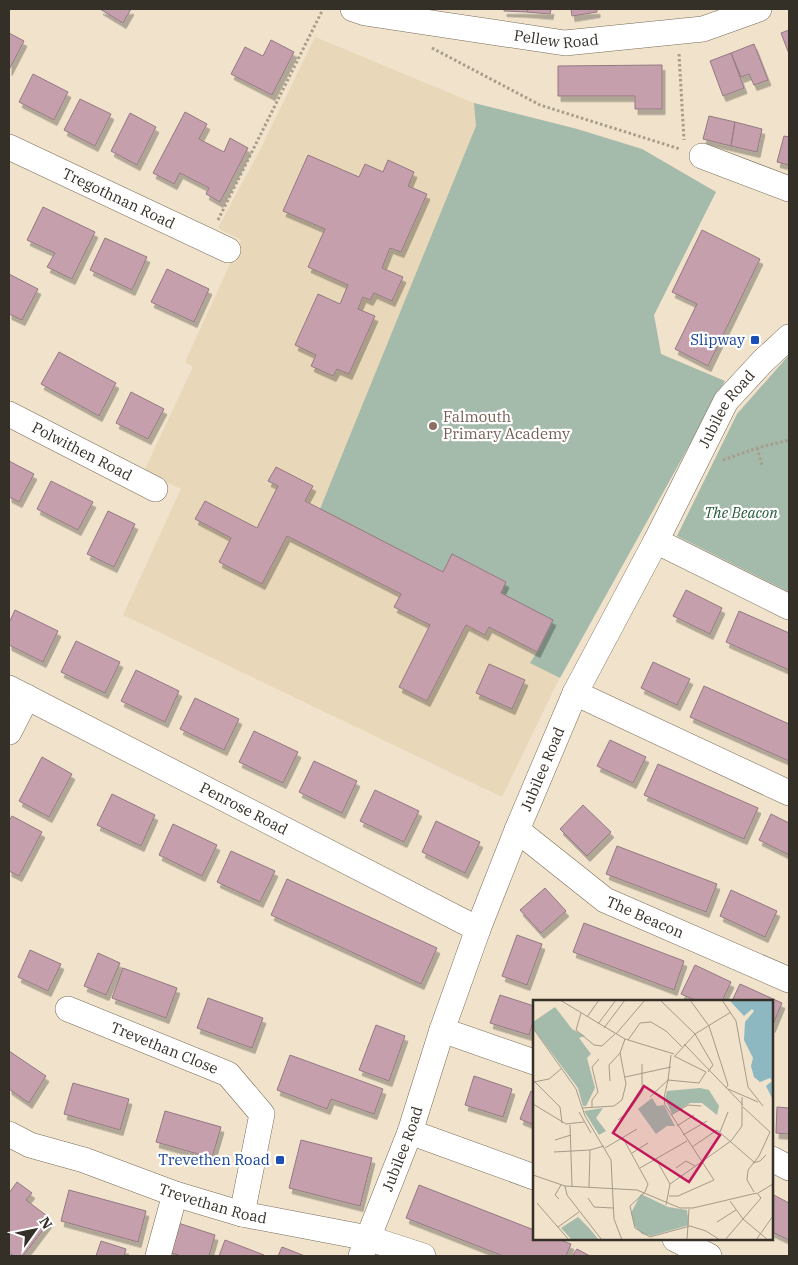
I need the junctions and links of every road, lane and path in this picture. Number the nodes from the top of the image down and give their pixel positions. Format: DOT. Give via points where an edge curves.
graph roads {
  1 [pos="323,9"];
  2 [pos="353,9"];
  3 [pos="759,9"];
  4 [pos="426,45"];
  5 [pos="679,57"];
  6 [pos="694,153"];
  7 [pos="11,156"];
  8 [pos="789,189"];
  9 [pos="218,245"];
  10 [pos="789,337"];
  11 [pos="9,414"];
  12 [pos="789,440"];
  13 [pos="757,448"];
  14 [pos="762,465"];
  15 [pos="691,471"];
  16 [pos="155,489"];
  17 [pos="656,541"];
  18 [pos="789,607"];
  19 [pos="18,693"];
  20 [pos="575,693"];
  21 [pos="9,732"];
  22 [pos="789,793"];
  23 [pos="517,830"];
  24 [pos="478,928"];
  25 [pos="789,980"];
  26 [pos="68,1010"];
  27 [pos="442,1030"];
  28 [pos="533,1062"];
  29 [pos="410,1132"];
  30 [pos="9,1134"];
  31 [pos="773,1160"];
  32 [pos="789,1168"];
  33 [pos="533,1177"];
  34 [pos="175,1194"];
  35 [pos="242,1214"];
  36 [pos="677,1240"];
  37 [pos="364,1247"];
  38 [pos="158,1256"];
  39 [pos="423,1256"];
  40 [pos="709,1256"];
  1 -- 9 [label="path"];
  2 -- 3 [label="street, Pellew Road" via="365,14 564,43 703,29"];
  4 -- 6 [label="path" via="540,104"];
  5 -- 6 [label="path"];
  6 -- 8 [label="street"];
  7 -- 9 [label="street, Tregothnan Road"];
  10 -- 15 [label="street, Jubilee Road" via="726,401"];
  11 -- 16 [label="street, Polwithen Road"];
  12 -- 13 [label="path"];
  13 -- 14 [label="path"];
  13 -- 15 [label="path"];
  15 -- 17 [label="street, Jubilee Road"];
  17 -- 18 [label="street"];
  17 -- 20 [label="street, Jubilee Road"];
  19 -- 21 [label="street"];
  19 -- 24 [label="street, Penrose Road"];
  20 -- 22 [label="street"];
  20 -- 23 [label="street, Jubilee Road"];
  23 -- 24 [label="street, Jubilee Road"];
  23 -- 25 [label="street, The Beacon" via="605,900"];
  24 -- 27 [label="street, Jubilee Road"];
  26 -- 35 [label="street, Trevethan Close" via="228,1074 262,1114"];
  27 -- 28 [label="street"];
  27 -- 29 [label="street, Jubilee Road"];
  29 -- 33 [label="street"];
  29 -- 37 [label="street, Jubilee Road"];
  30 -- 34 [label="street, Trevethan Road" via="30,1145 84,1160"];
  31 -- 32 [label="street"];
  34 -- 35 [label="street, Trevethan Road"];
  34 -- 38 [label="street"];
  35 -- 37 [label="street, Trevethan Road"];
  36 -- 40 [label="street"];
  37 -- 39 [label="street, Trevethan Road"];
}
